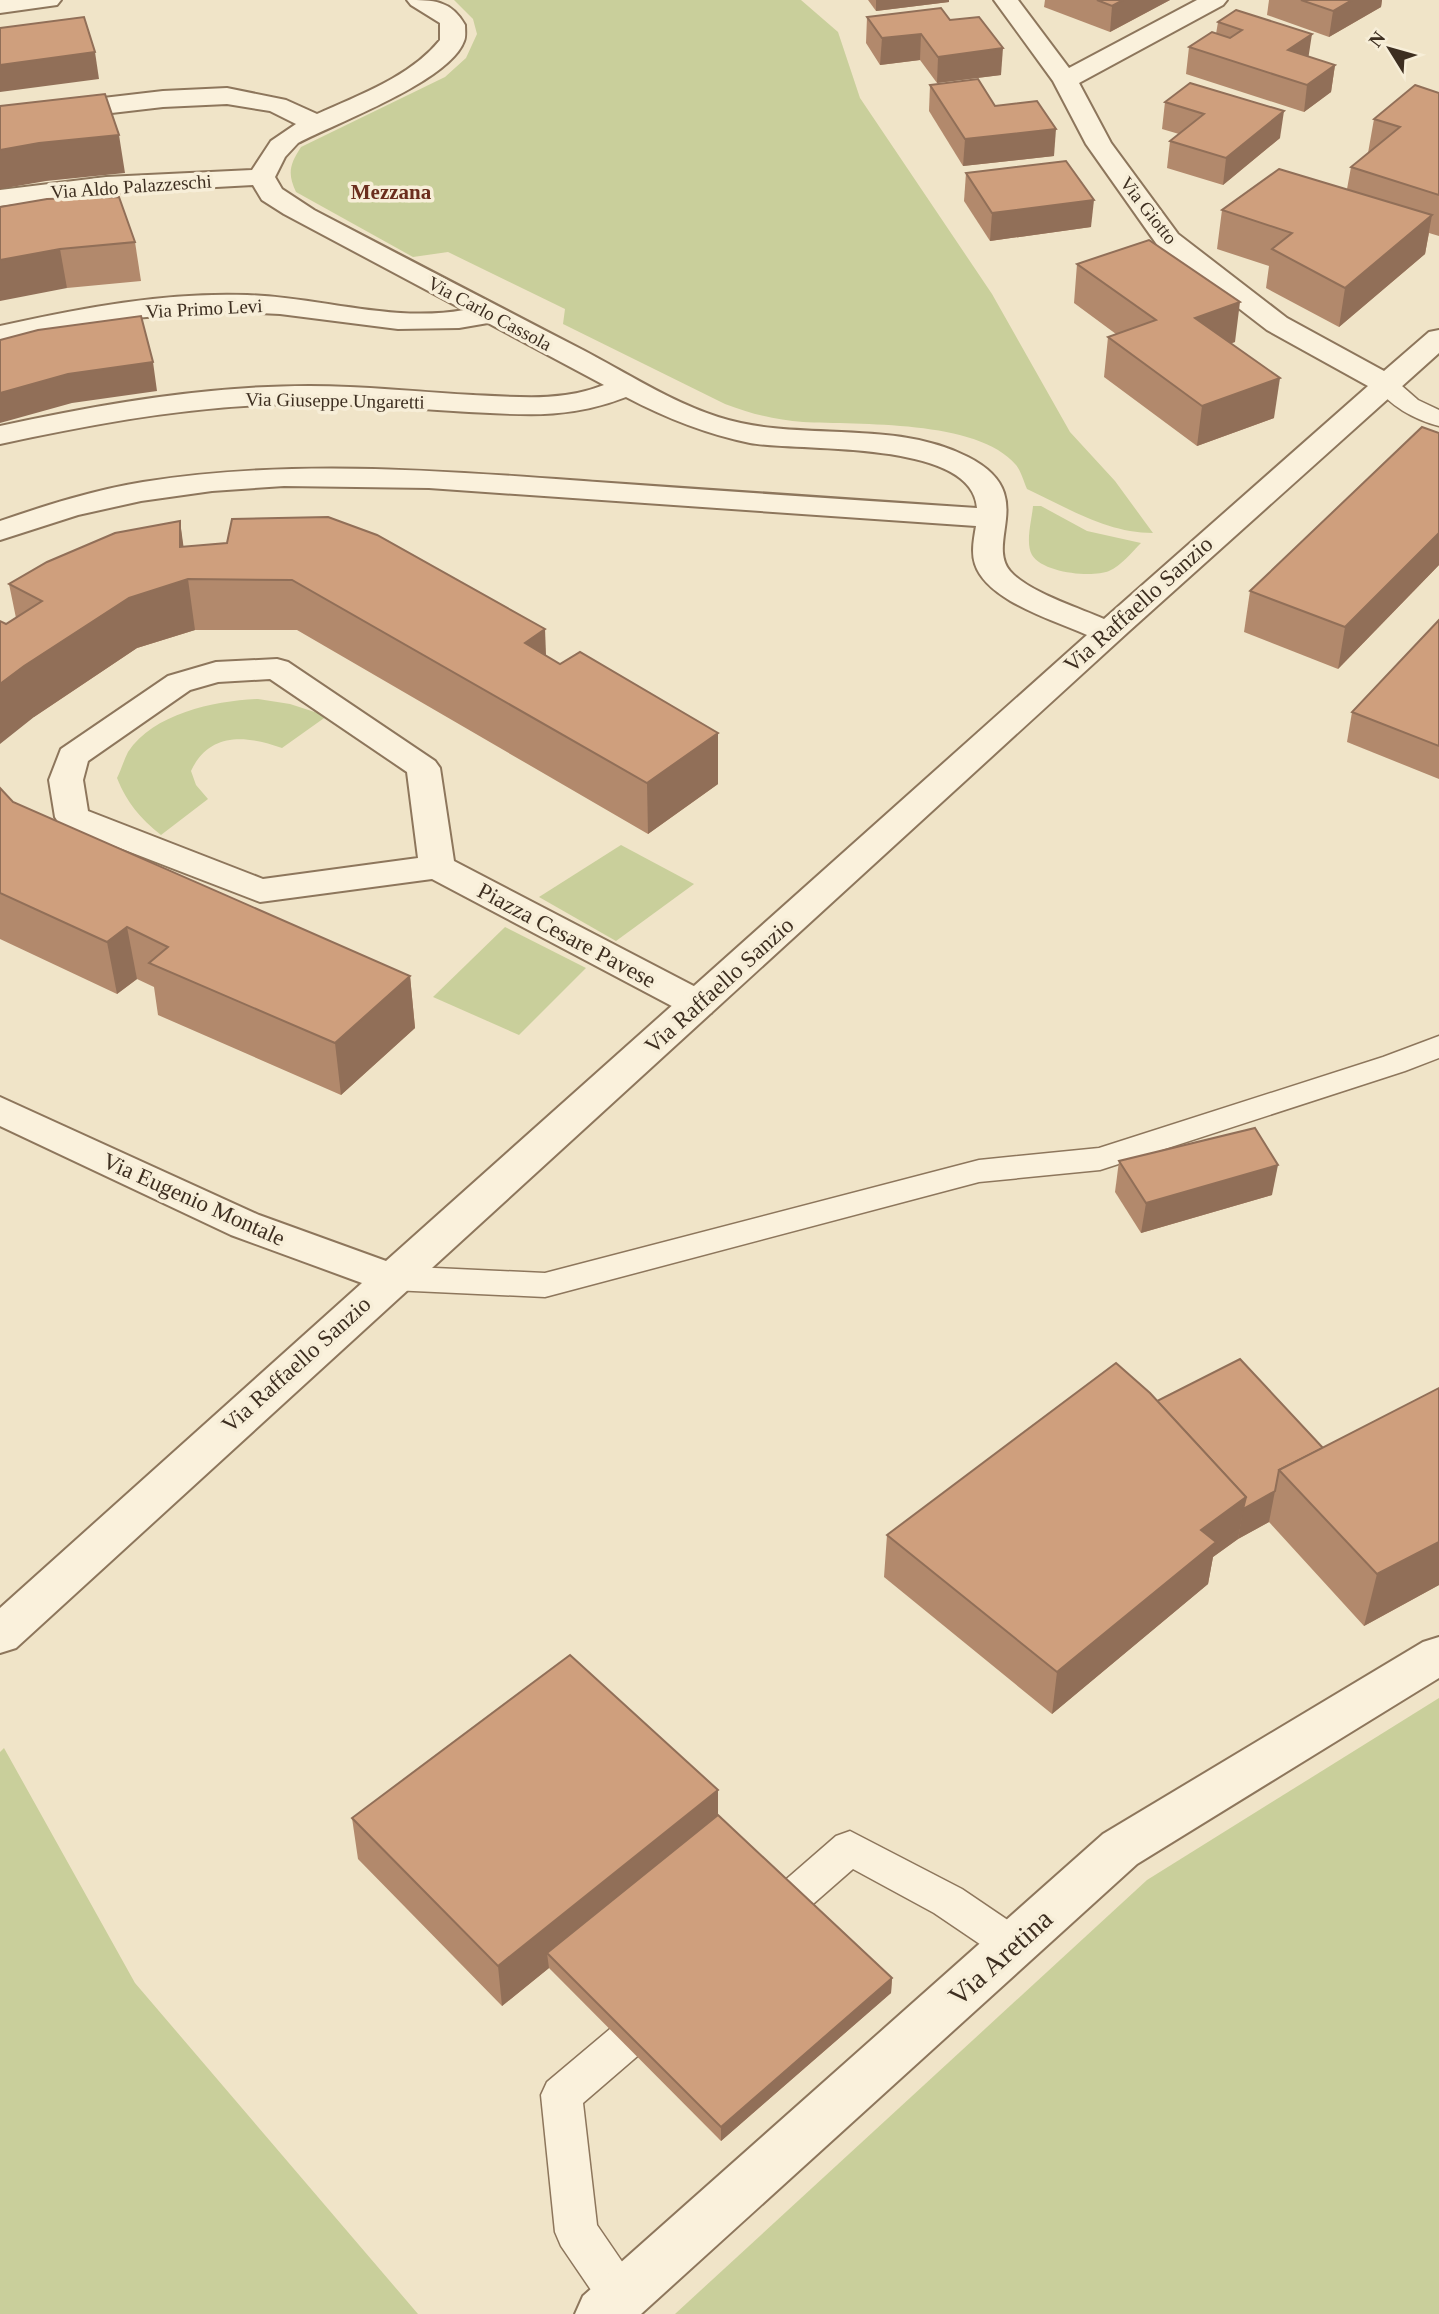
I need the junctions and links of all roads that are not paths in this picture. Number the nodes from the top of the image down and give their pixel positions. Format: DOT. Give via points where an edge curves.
graph roads {
  1 [pos="49,0"];
  2 [pos="419,0"];
  3 [pos="1006,0"];
  4 [pos="1215,0"];
  5 [pos="0,6"];
  6 [pos="1065,80"];
  7 [pos="0,118"];
  8 [pos="315,123"];
  9 [pos="262,177"];
  10 [pos="0,198"];
  11 [pos="491,314"];
  12 [pos="0,334"];
  13 [pos="1439,338"];
  14 [pos="1386,384"];
  15 [pos="629,385"];
  16 [pos="1439,419"];
  17 [pos="0,435"];
  18 [pos="992,518"];
  19 [pos="0,531"];
  20 [pos="1106,632"];
  21 [pos="438,867"];
  22 [pos="698,1004"];
  23 [pos="1439,1046"];
  24 [pos="0,1110"];
  25 [pos="392,1278"];
  26 [pos="0,1635"];
  27 [pos="1439,1655"];
  28 [pos="737,1945"];
  29 [pos="1013,1945"];
  30 [pos="686,1989"];
  31 [pos="611,2305"];
  1 -- 5 [label="street"];
  2 -- 8 [label="street" via="453,24 447,50 397,86"];
  3 -- 6 [label="street, Via Giotto"];
  4 -- 6 [label="street"];
  6 -- 14 [label="street, Via Giotto" via="1099,144 1168,240 1277,324"];
  7 -- 8 [label="street" via="135,101 227,96 277,105"];
  8 -- 9 [label="street" via="281,146"];
  9 -- 10 [label="street, Via Aldo Palazzeschi" via="97,186"];
  9 -- 11 [label="street, Via Carlo Cassola" via="277,199"];
  11 -- 12 [label="street, Via Primo Levi" via="460,321 405,323 287,306 206,304 69,320"];
  11 -- 15 [label="street, Via Carlo Cassola"];
  13 -- 14 [label="street, Via Raffaello Sanzio"];
  14 -- 16 [label="lane" via="1410,405"];
  14 -- 20 [label="street, Via Raffaello Sanzio"];
  15 -- 17 [label="street, Via Giuseppe Ungaretti" via="594,399 548,407 310,396 210,399 125,409"];
  15 -- 18 [label="street, Via Carlo Cassola" via="686,414 745,433 897,447 948,459 985,482"];
  18 -- 19 [label="street" via="334,475 245,478 131,492"];
  18 -- 20 [label="street, Via Carlo Cassola" via="990,555 996,576"];
  20 -- 22 [label="street, Via Raffaello Sanzio"];
  21 -- 21 [label="street" via="423,768 277,669 216,671 179,683 73,756 66,780 72,817 260,891"];
  21 -- 22 [label="street, Piazza Cesare Pavese"];
  22 -- 25 [label="street, Via Raffaello Sanzio"];
  23 -- 25 [label="lane" via="1100,1160 979,1171 545,1285"];
  24 -- 25 [label="street, Via Eugenio Montale" via="245,1225"];
  25 -- 26 [label="street, Via Raffaello Sanzio"];
  27 -- 29 [label="street, Via Aretina" via="1120,1849"];
  28 -- 29 [label="lane" via="850,1848 948,1901"];
  29 -- 31 [label="street, Via Aretina"];
  30 -- 31 [label="lane" via="562,2095 576,2232"];
}
